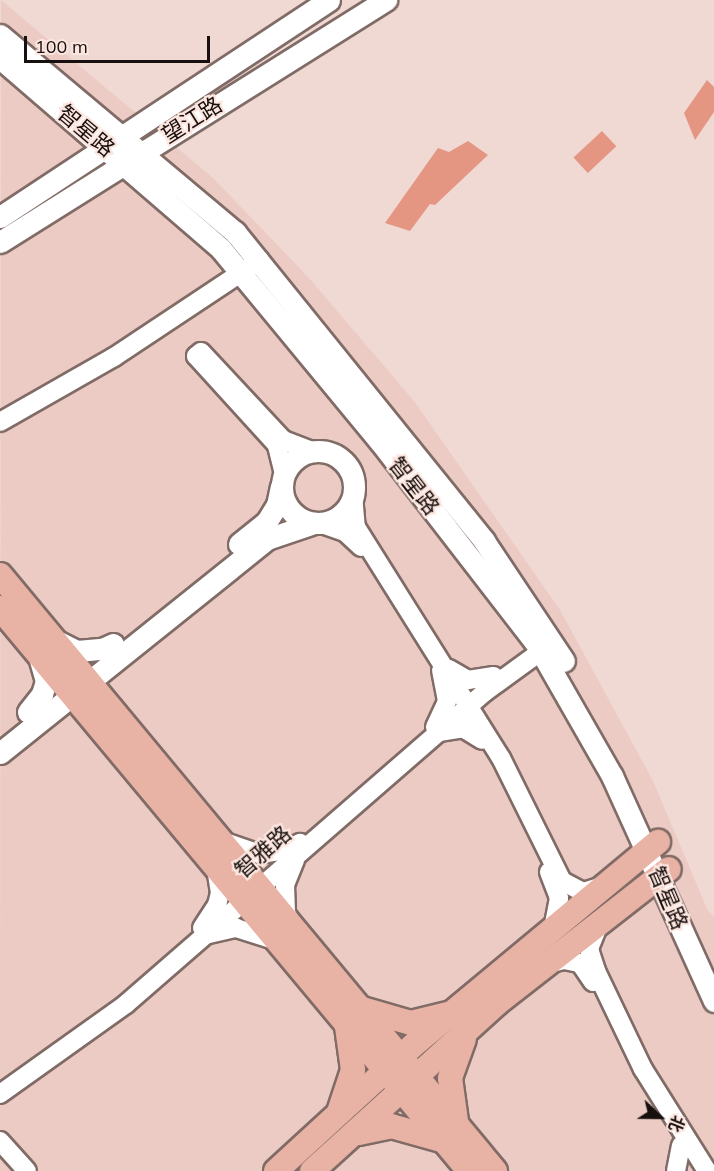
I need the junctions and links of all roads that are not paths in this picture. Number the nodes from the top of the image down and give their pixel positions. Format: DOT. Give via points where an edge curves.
graph roads {
  1 [pos="329,0"];
  2 [pos="386,0"];
  3 [pos="0,35"];
  4 [pos="2,62"];
  5 [pos="114,142"];
  6 [pos="143,153"];
  7 [pos="125,163"];
  8 [pos="0,217"];
  9 [pos="0,242"];
  10 [pos="257,257"];
  11 [pos="238,270"];
  12 [pos="0,415"];
  13 [pos="0,422"];
  14 [pos="311,451"];
  15 [pos="283,480"];
  16 [pos="353,495"];
  17 [pos="317,523"];
  18 [pos="0,575"];
  19 [pos="0,608"];
  20 [pos="545,643"];
  21 [pos="45,646"];
  22 [pos="118,650"];
  23 [pos="443,668"];
  24 [pos="500,677"];
  25 [pos="76,683"];
  26 [pos="566,691"];
  27 [pos="465,705"];
  28 [pos="33,717"];
  29 [pos="111,724"];
  30 [pos="436,730"];
  31 [pos="0,735"];
  32 [pos="485,738"];
  33 [pos="0,753"];
  34 [pos="648,841"];
  35 [pos="301,846"];
  36 [pos="216,847"];
  37 [pos="664,873"];
  38 [pos="616,876"];
  39 [pos="250,890"];
  40 [pos="628,899"];
  41 [pos="675,918"];
  42 [pos="603,920"];
  43 [pos="553,928"];
  44 [pos="200,935"];
  45 [pos="287,936"];
  46 [pos="546,964"];
  47 [pos="714,966"];
  48 [pos="714,1001"];
  49 [pos="352,1015"];
  50 [pos="466,1016"];
  51 [pos="393,1065"];
  52 [pos="410,1085"];
  53 [pos="2,1088"];
  54 [pos="335,1119"];
  55 [pos="451,1133"];
  56 [pos="352,1137"];
  57 [pos="1,1143"];
  58 [pos="690,1164"];
  59 [pos="18,1171"];
  60 [pos="27,1171"];
  61 [pos="276,1171"];
  62 [pos="312,1171"];
  63 [pos="469,1171"];
  64 [pos="495,1171"];
  1 -- 5 [label="main road, 望江路"];
  2 -- 6 [label="main road, 望江路"];
  3 -- 5 [label="main road, 智星路"];
  4 -- 5 [label="main road, 智星路"];
  5 -- 6 [label="main road, 智星路"];
  5 -- 7 [label="main road, 智星路"];
  5 -- 8 [label="main road, 望江路"];
  6 -- 7 [label="main road, 望江路"];
  6 -- 10 [label="main road, 智星路" via="209,206"];
  7 -- 9 [label="main road, 望江路"];
  7 -- 11 [label="main road, 智星路" via="205,233"];
  10 -- 11 [label="street"];
  10 -- 20 [label="main road, 智星路" via="484,541"];
  11 -- 12 [label="street" via="100,358"];
  11 -- 13 [label="street" via="114,357"];
  11 -- 20 [label="main road, 智星路"];
  14 -- 15 [label="main road" via="295,459"];
  14 -- 15 [label="street" via="283,440 201,352 196,356 277,445"];
  14 -- 16 [label="main road" via="323,451 344,462 351,472"];
  15 -- 17 [label="main road" via="289,509"];
  15 -- 22 [label="main road" via="277,504 267,521"];
  16 -- 17 [label="main road" via="340,515"];
  16 -- 23 [label="street" via="356,527"];
  17 -- 22 [label="main road" via="267,539"];
  17 -- 23 [label="street" via="345,532 365,552"];
  18 -- 21 [label="main road"];
  19 -- 21 [label="main road"];
  20 -- 24 [label="street, 智雅路"];
  20 -- 26 [label="main road, 智星路"];
  20 -- 34 [label="main road, 智星路" via="603,728"];
  21 -- 22 [label="main road" via="77,651"];
  21 -- 25 [label="main road"];
  21 -- 28 [label="main road" via="46,681"];
  22 -- 25 [label="main road"];
  22 -- 29 [label="main road" via="108,682"];
  23 -- 24 [label="street" via="468,680"];
  23 -- 27 [label="street"];
  23 -- 30 [label="street" via="447,701"];
  24 -- 26 [label="street" via="519,669 539,673"];
  24 -- 27 [label="street, 智雅路"];
  24 -- 32 [label="street" via="482,713"];
  25 -- 28 [label="main road"];
  25 -- 29 [label="main road"];
  26 -- 34 [label="main road, 智星路"];
  27 -- 30 [label="street, 智雅路"];
  27 -- 32 [label="street"];
  28 -- 29 [label="main road" via="70,714"];
  28 -- 31 [label="main road"];
  28 -- 33 [label="main road"];
  29 -- 36 [label="main road"];
  30 -- 32 [label="street" via="463,728"];
  30 -- 35 [label="street, 智雅路"];
  32 -- 38 [label="street" via="562,881 583,892"];
  32 -- 43 [label="street" via="557,891 560,909"];
  34 -- 37 [label="main road, 智星路"];
  34 -- 38 [label="main road"];
  35 -- 36 [label="street" via="259,854"];
  35 -- 39 [label="street, 智雅路"];
  35 -- 45 [label="street" via="287,872"];
  36 -- 39 [label="main road"];
  36 -- 44 [label="street" via="220,893"];
  37 -- 40 [label="main road"];
  37 -- 41 [label="main road, 智星路"];
  37 -- 47 [label="main road, 智星路"];
  38 -- 43 [label="main road"];
  39 -- 44 [label="street, 智雅路"];
  39 -- 45 [label="main road"];
  40 -- 41 [label="main road" via="654,900"];
  40 -- 42 [label="main road"];
  41 -- 48 [label="main road, 智星路"];
  42 -- 46 [label="main road"];
  42 -- 58 [label="street" via="591,938 591,958"];
  43 -- 50 [label="main road"];
  44 -- 45 [label="street" via="236,928"];
  44 -- 53 [label="street, 智雅路"];
  45 -- 49 [label="main road"];
  46 -- 50 [label="main road"];
  46 -- 58 [label="street" via="572,960 589,973 647,1090"];
  49 -- 50 [label="main road" via="411,1023"];
  49 -- 51 [label="main road"];
  49 -- 54 [label="main road" via="353,1070"];
  50 -- 51 [label="main road"];
  50 -- 52 [label="main road"];
  50 -- 55 [label="main road" via="450,1078"];
  51 -- 52 [label="main road"];
  51 -- 54 [label="main road"];
  52 -- 55 [label="main road"];
  52 -- 56 [label="main road"];
  54 -- 61 [label="main road"];
  55 -- 56 [label="main road" via="391,1126"];
  55 -- 63 [label="main road"];
  55 -- 64 [label="main road"];
  56 -- 62 [label="main road"];
  57 -- 59 [label="street"];
  57 -- 60 [label="street"];
}
